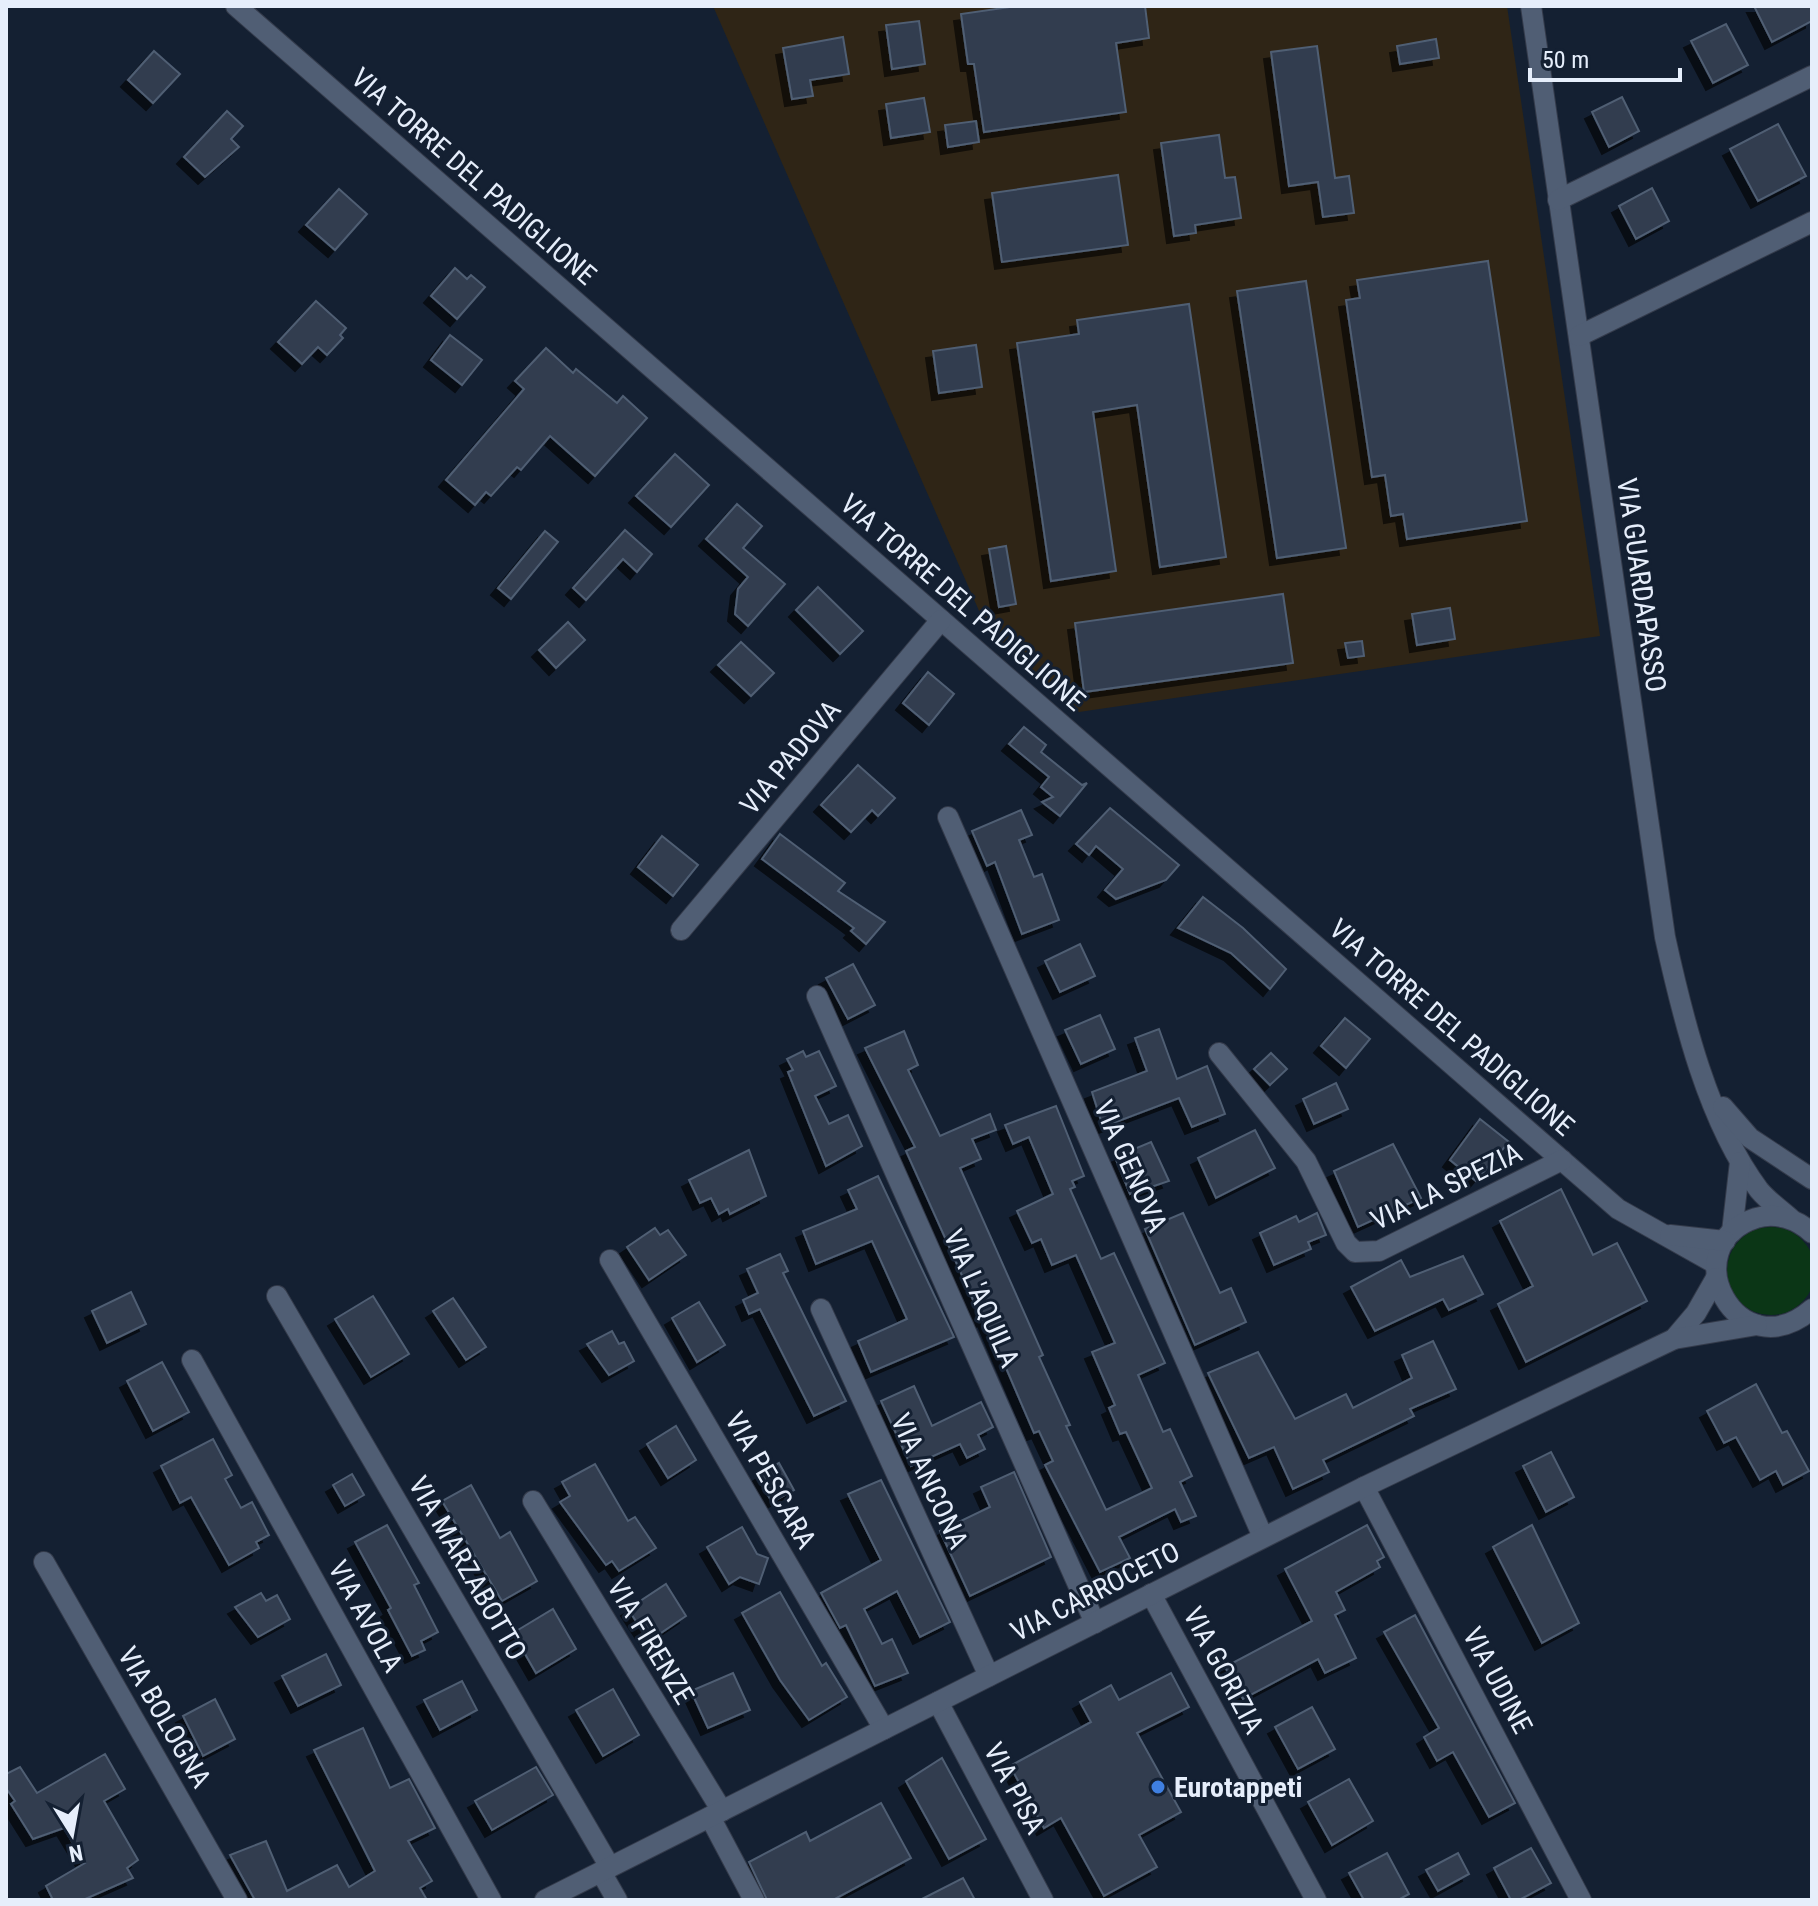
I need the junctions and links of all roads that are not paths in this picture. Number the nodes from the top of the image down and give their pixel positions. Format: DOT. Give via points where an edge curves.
graph roads {
  1 [pos="236,6"];
  2 [pos="1531,6"];
  3 [pos="1812,76"];
  4 [pos="1558,200"];
  5 [pos="1812,222"];
  6 [pos="1579,336"];
  7 [pos="941,620"];
  8 [pos="948,817"];
  9 [pos="681,930"];
  10 [pos="817,996"];
  11 [pos="1219,1053"];
  12 [pos="1709,1090"];
  13 [pos="1562,1160"];
  14 [pos="1740,1162"];
  15 [pos="1812,1179"];
  16 [pos="1804,1225"];
  17 [pos="1658,1234"];
  18 [pos="1728,1236"];
  19 [pos="610,1260"];
  20 [pos="1716,1271"];
  21 [pos="277,1296"];
  22 [pos="821,1309"];
  23 [pos="1812,1309"];
  24 [pos="1757,1325"];
  25 [pos="1674,1339"];
  26 [pos="192,1360"];
  27 [pos="1364,1487"];
  28 [pos="533,1501"];
  29 [pos="1263,1537"];
  30 [pos="44,1562"];
  31 [pos="1151,1594"];
  32 [pos="1095,1623"];
  33 [pos="989,1676"];
  34 [pos="938,1702"];
  35 [pos="884,1729"];
  36 [pos="716,1814"];
  37 [pos="606,1870"];
  38 [pos="237,1900"];
  39 [pos="491,1900"];
  40 [pos="545,1900"];
  41 [pos="617,1900"];
  42 [pos="754,1900"];
  43 [pos="1043,1900"];
  44 [pos="1316,1900"];
  45 [pos="1581,1900"];
  1 -- 7 [label="street, VIA TORRE DEL PADIGLIONE"];
  2 -- 4 [label="street, VIA GUARDAPASSO"];
  3 -- 4 [label="street"];
  4 -- 6 [label="street, VIA GUARDAPASSO"];
  5 -- 6 [label="street"];
  6 -- 12 [label="street, VIA GUARDAPASSO" via="1662,923 1677,993"];
  7 -- 9 [label="street, VIA PADOVA"];
  7 -- 13 [label="street, VIA TORRE DEL PADIGLIONE"];
  8 -- 29 [label="street, VIA GENOVA"];
  10 -- 32 [label="street, VIA L'AQUILA"];
  11 -- 13 [label="street, VIA LA SPEZIA" via="1306,1161 1355,1252 1379,1251"];
  12 -- 14 [label="street, VIA GUARDAPASSO"];
  12 -- 15 [label="street" via="1750,1138"];
  13 -- 17 [label="street, VIA TORRE DEL PADIGLIONE" via="1618,1209"];
  14 -- 16 [label="street, VIA GUARDAPASSO" via="1762,1193"];
  14 -- 18 [label="street, VIA GUARDAPASSO"];
  16 -- 18 [label="street" via="1759,1217"];
  17 -- 18 [label="street, VIA TORRE DEL PADIGLIONE"];
  17 -- 20 [label="street, VIA TORRE DEL PADIGLIONE"];
  18 -- 20 [label="street, VIA GUARDAPASSO"];
  19 -- 35 [label="street, VIA PESCARA"];
  20 -- 24 [label="street" via="1725,1303"];
  20 -- 25 [label="street, VIA CARROCETO" via="1696,1313"];
  21 -- 37 [label="street, VIA MARZABOTTO"];
  22 -- 33 [label="street, VIA ANCONA"];
  23 -- 24 [label="street, VIA CARROCETO" via="1788,1324"];
  24 -- 25 [label="street, VIA CARROCETO"];
  25 -- 27 [label="street, VIA CARROCETO"];
  26 -- 39 [label="street, VIA AVOLA"];
  27 -- 29 [label="street, VIA CARROCETO"];
  27 -- 45 [label="street, VIA UDINE"];
  28 -- 36 [label="street, VIA FIRENZE"];
  29 -- 31 [label="street, VIA CARROCETO"];
  30 -- 38 [label="street, VIA BOLOGNA"];
  31 -- 32 [label="street, VIA CARROCETO"];
  31 -- 44 [label="street, VIA GORIZIA"];
  32 -- 33 [label="street, VIA CARROCETO"];
  33 -- 34 [label="street, VIA CARROCETO"];
  34 -- 35 [label="street, VIA CARROCETO"];
  34 -- 43 [label="street, VIA PISA"];
  35 -- 36 [label="street, VIA CARROCETO"];
  36 -- 37 [label="street, VIA CARROCETO"];
  36 -- 42 [label="street, VIA FIRENZE"];
  37 -- 40 [label="street, VIA CARROCETO"];
  37 -- 41 [label="street, VIA MARZABOTTO"];
}
